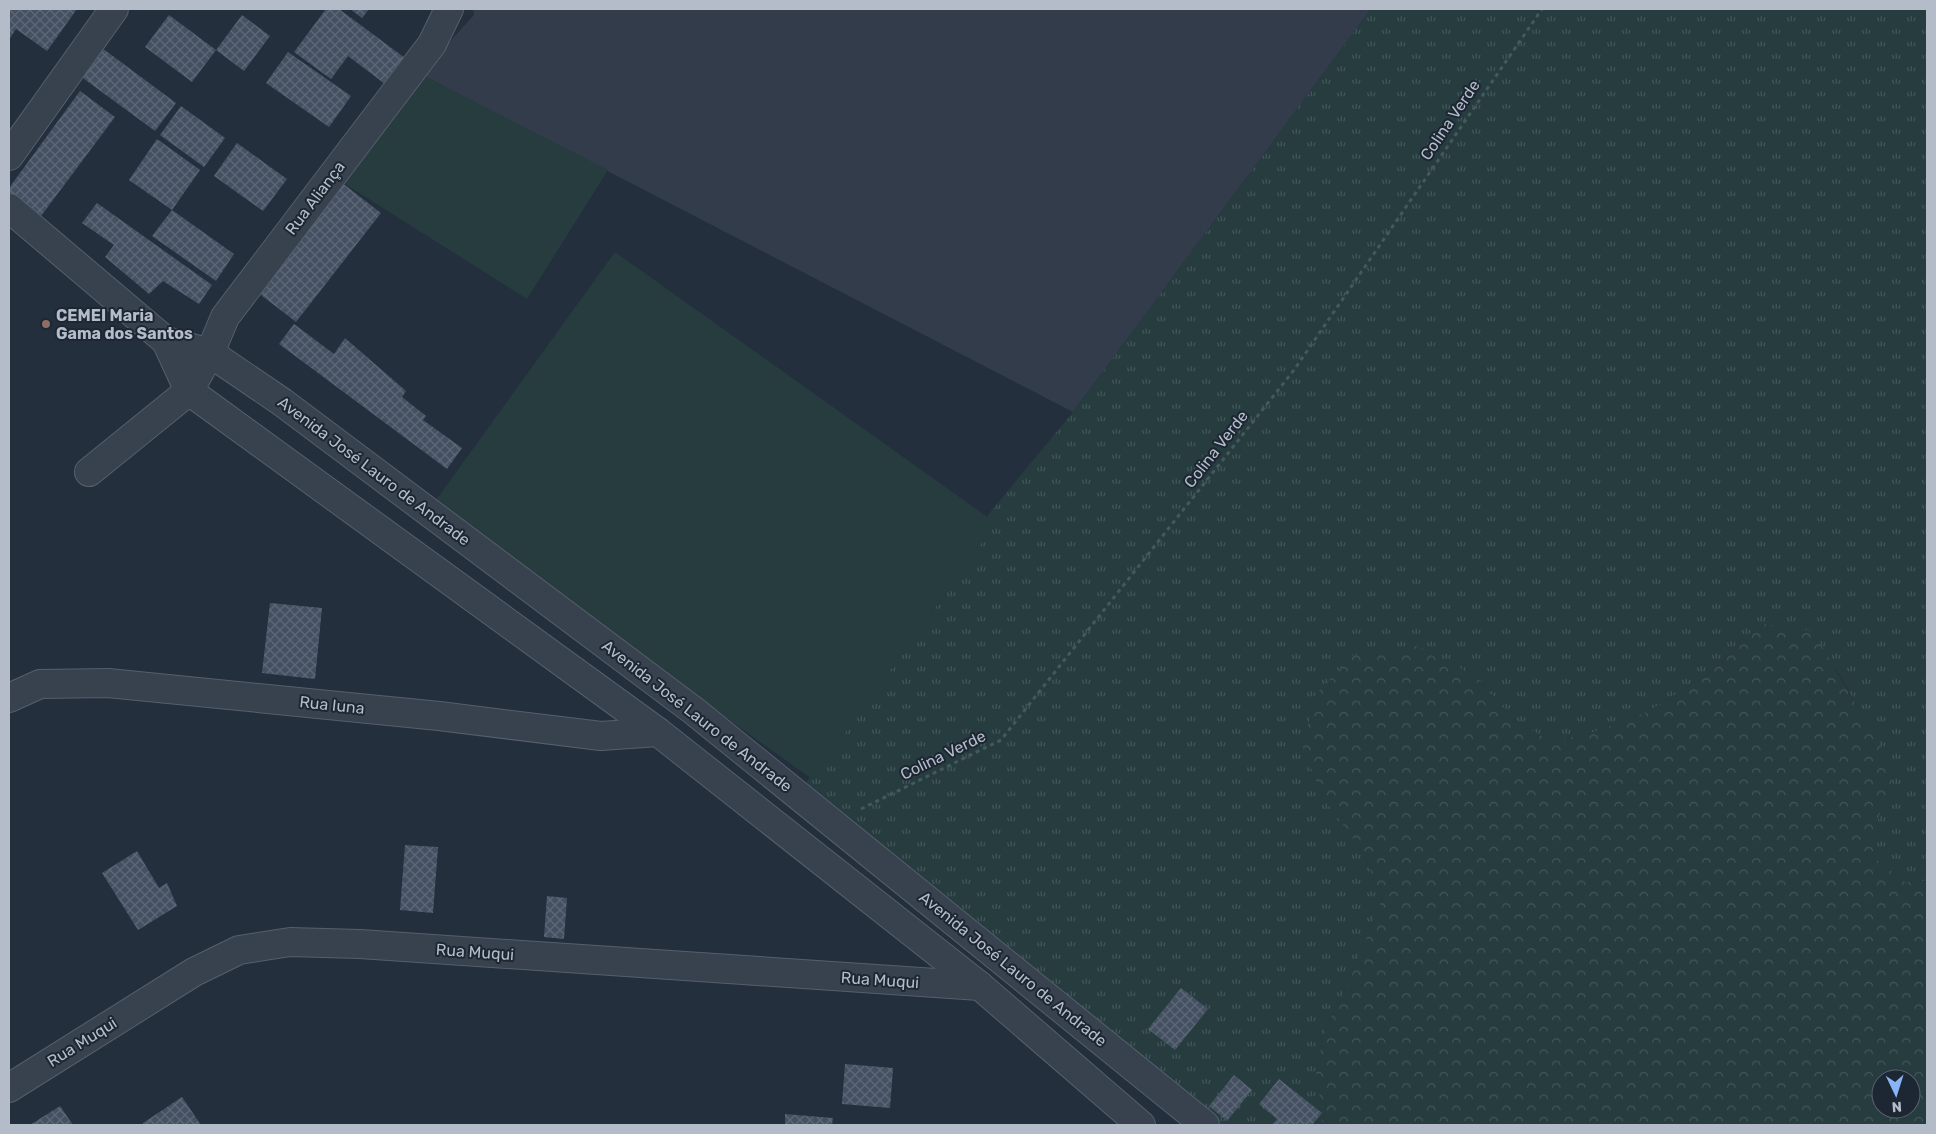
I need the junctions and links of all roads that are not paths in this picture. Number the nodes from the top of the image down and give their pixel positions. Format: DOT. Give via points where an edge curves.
graph roads {
  1 [pos="114,9"];
  2 [pos="449,9"];
  3 [pos="9,156"];
  4 [pos="11,214"];
  5 [pos="166,341"];
  6 [pos="210,353"];
  7 [pos="188,391"];
  8 [pos="89,472"];
  9 [pos="9,698"];
  10 [pos="658,732"];
  11 [pos="980,986"];
  12 [pos="9,1088"];
  13 [pos="1141,1125"];
  14 [pos="1205,1125"];
  1 -- 3 [label="street"];
  2 -- 6 [label="street, Rua Aliança" via="432,44 225,317"];
  4 -- 5 [label="street, Avenida José Lauro de Andrade"];
  5 -- 6 [label="street, Avenida José Lauro de Andrade"];
  5 -- 7 [label="street, Avenida José Lauro de Andrade"];
  6 -- 7 [label="street, Rua Aliança"];
  6 -- 14 [label="street, Avenida José Lauro de Andrade" via="282,402 694,711"];
  7 -- 8 [label="street"];
  7 -- 10 [label="street"];
  9 -- 10 [label="street, Rua Iuna" via="40,684 108,682 601,736"];
  10 -- 11 [label="street"];
  11 -- 12 [label="street, Rua Muqui" via="290,942 239,950 194,972"];
  11 -- 13 [label="street"];
}
